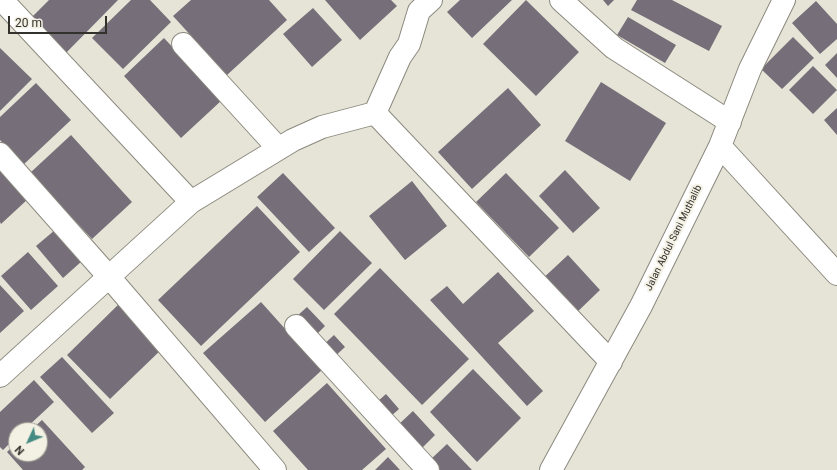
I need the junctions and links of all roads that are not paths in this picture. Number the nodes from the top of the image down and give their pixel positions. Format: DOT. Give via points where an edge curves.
graph roads {
  1 [pos="2,0"];
  2 [pos="431,0"];
  3 [pos="561,0"];
  4 [pos="784,0"];
  5 [pos="183,44"];
  6 [pos="375,113"];
  7 [pos="730,122"];
  8 [pos="720,146"];
  9 [pos="278,148"];
  10 [pos="0,154"];
  11 [pos="191,202"];
  12 [pos="837,274"];
  13 [pos="110,278"];
  14 [pos="296,326"];
  15 [pos="611,362"];
  16 [pos="0,376"];
  17 [pos="275,470"];
  18 [pos="428,470"];
  19 [pos="551,470"];
  1 -- 11 [label="street"];
  2 -- 6 [label="street" via="419,11 409,44 400,57"];
  3 -- 7 [label="street" via="614,48"];
  4 -- 7 [label="street, Jalan Abdul Sani Muthalib" via="750,68"];
  5 -- 9 [label="street"];
  6 -- 9 [label="street" via="322,127"];
  6 -- 15 [label="street"];
  7 -- 8 [label="street, Jalan Abdul Sani Muthalib"];
  8 -- 12 [label="street"];
  8 -- 15 [label="street, Jalan Abdul Sani Muthalib"];
  9 -- 11 [label="street"];
  10 -- 13 [label="street"];
  11 -- 13 [label="street"];
  13 -- 16 [label="street"];
  13 -- 17 [label="street"];
  14 -- 18 [label="street"];
  15 -- 19 [label="street, Jalan Abdul Sani Muthalib"];
}
